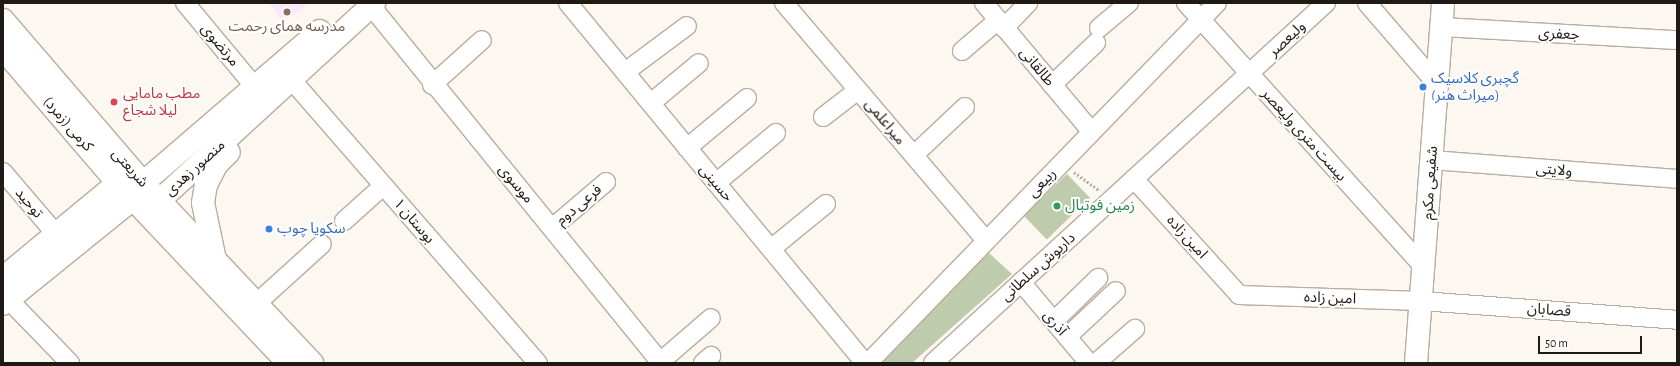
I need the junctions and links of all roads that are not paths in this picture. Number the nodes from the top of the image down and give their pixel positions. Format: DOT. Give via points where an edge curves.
graph roads {
  1 [pos="185,3"];
  2 [pos="568,3"];
  3 [pos="784,3"];
  4 [pos="984,3"];
  5 [pos="1028,3"];
  6 [pos="1129,3"];
  7 [pos="1186,3"];
  8 [pos="1217,3"];
  9 [pos="1326,3"];
  10 [pos="1367,3"];
  11 [pos="1443,3"];
  12 [pos="366,4"];
  13 [pos="1199,19"];
  14 [pos="3,20"];
  15 [pos="1001,24"];
  16 [pos="687,26"];
  17 [pos="1442,27"];
  18 [pos="482,40"];
  19 [pos="1677,40"];
  20 [pos="3,49"];
  21 [pos="962,51"];
  22 [pos="699,62"];
  23 [pos="625,72"];
  24 [pos="1249,74"];
  25 [pos="290,78"];
  26 [pos="1437,84"];
  27 [pos="432,85"];
  28 [pos="1052,85"];
  29 [pos="858,90"];
  30 [pos="261,95"];
  31 [pos="747,98"];
  32 [pos="651,103"];
  33 [pos="965,107"];
  34 [pos="823,117"];
  35 [pos="1091,132"];
  36 [pos="776,133"];
  37 [pos="687,148"];
  38 [pos="914,155"];
  39 [pos="1431,160"];
  40 [pos="3,172"];
  41 [pos="1134,179"];
  42 [pos="1677,179"];
  43 [pos="118,182"];
  44 [pos="606,182"];
  45 [pos="716,183"];
  46 [pos="383,186"];
  47 [pos="138,191"];
  48 [pos="160,200"];
  49 [pos="826,204"];
  50 [pos="344,221"];
  51 [pos="552,228"];
  52 [pos="56,234"];
  53 [pos="986,240"];
  54 [pos="322,244"];
  55 [pos="771,249"];
  56 [pos="214,256"];
  57 [pos="1424,267"];
  58 [pos="3,278"];
  59 [pos="1098,278"];
  60 [pos="1021,282"];
  61 [pos="1116,291"];
  62 [pos="1239,295"];
  63 [pos="5,299"];
  64 [pos="1421,301"];
  65 [pos="258,302"];
  66 [pos="711,318"];
  67 [pos="1677,320"];
  68 [pos="1054,321"];
  69 [pos="1135,329"];
  70 [pos="1067,337"];
  71 [pos="660,362"];
  72 [pos="70,363"];
  73 [pos="288,363"];
  74 [pos="312,363"];
  75 [pos="538,363"];
  76 [pos="866,363"];
  77 [pos="933,363"];
  78 [pos="1089,363"];
  79 [pos="1096,363"];
  80 [pos="1416,363"];
  1 -- 30 [label="street, مرتضوی"];
  2 -- 23 [label="street, حسینی"];
  3 -- 29 [label="street, میراعلمی"];
  4 -- 15 [label="street, طالقانی"];
  5 -- 15 [label="street"];
  6 -- 28 [label="street"];
  7 -- 13 [label="street, بیست متری ولیعصر"];
  8 -- 13 [label="street, ربیعی"];
  9 -- 24 [label="street, ولیعصر"];
  10 -- 26 [label="street"];
  11 -- 17 [label="main road, شفیعی مکرم"];
  12 -- 25 [label="main road, منصور زهدی"];
  12 -- 27 [label="street, موسوی"];
  12 -- 30 [label="main road, منصور زهدی"];
  13 -- 24 [label="street, بیست متری ولیعصر"];
  13 -- 35 [label="street, ربیعی"];
  14 -- 47 [label="main road, شریعتی"];
  15 -- 21 [label="street"];
  15 -- 28 [label="street, طالقانی"];
  16 -- 23 [label="street"];
  17 -- 19 [label="street, جعفری"];
  17 -- 26 [label="main road, شفیعی مکرم"];
  18 -- 27 [label="street"];
  20 -- 43 [label="main road, کرمی (زمرد)"];
  22 -- 32 [label="street"];
  23 -- 32 [label="street, حسینی"];
  24 -- 41 [label="street, داریوش سلطانی"];
  24 -- 57 [label="street, بیست متری ولیعصر"];
  25 -- 30 [label="main road, منصور زهدی"];
  25 -- 46 [label="street, بوستان ۱"];
  26 -- 39 [label="main road, شفیعی مکرم"];
  27 -- 51 [label="street, موسوی"];
  28 -- 35 [label="street, طالقانی"];
  29 -- 34 [label="street"];
  29 -- 38 [label="street, میراعلمی"];
  30 -- 47 [label="main road, منصور زهدی"];
  30 -- 48 [label="main road, منصور زهدی"];
  30 -- 56 [label="main road" via="259,122 216,165 206,185 203,203"];
  31 -- 37 [label="street"];
  32 -- 37 [label="street, حسینی"];
  33 -- 38 [label="street"];
  35 -- 53 [label="street, ربیعی"];
  36 -- 45 [label="street"];
  37 -- 45 [label="street, حسینی"];
  38 -- 53 [label="street, میراعلمی"];
  39 -- 42 [label="street, ولایتی"];
  39 -- 57 [label="main road, شفیعی مکرم"];
  40 -- 52 [label="street, توحید"];
  41 -- 60 [label="street, داریوش سلطانی"];
  41 -- 62 [label="street, امین زاده"];
  43 -- 47 [label="main road, کرمی (زمرد)"];
  43 -- 52 [label="main road"];
  44 -- 51 [label="street, فرعی دوم"];
  45 -- 55 [label="street, حسینی"];
  46 -- 50 [label="street"];
  46 -- 75 [label="street, بوستان ۱"];
  47 -- 48 [label="main road, منصور زهدی" via="143,202"];
  47 -- 63 [label="main road, منصور زهدی"];
  47 -- 73 [label="main road, شریعتی"];
  48 -- 56 [label="main road, شریعتی"];
  49 -- 55 [label="street"];
  51 -- 71 [label="street, موسوی"];
  52 -- 58 [label="main road"];
  53 -- 76 [label="street, ربیعی"];
  54 -- 65 [label="street"];
  55 -- 76 [label="street, حسینی"];
  56 -- 65 [label="main road, شریعتی"];
  57 -- 64 [label="main road, شفیعی مکرم"];
  59 -- 68 [label="street"];
  60 -- 68 [label="street, آذری"];
  60 -- 77 [label="street, داریوش سلطانی"];
  61 -- 70 [label="street"];
  62 -- 64 [label="street, امين زاده"];
  63 -- 72 [label="street"];
  64 -- 67 [label="street, قصابان"];
  64 -- 80 [label="main road, شفیعی مکرم"];
  65 -- 74 [label="main road, شریعتی"];
  66 -- 71 [label="street"];
  68 -- 70 [label="street, آذری"];
  69 -- 79 [label="street"];
  70 -- 78 [label="street, آذری"];
}
